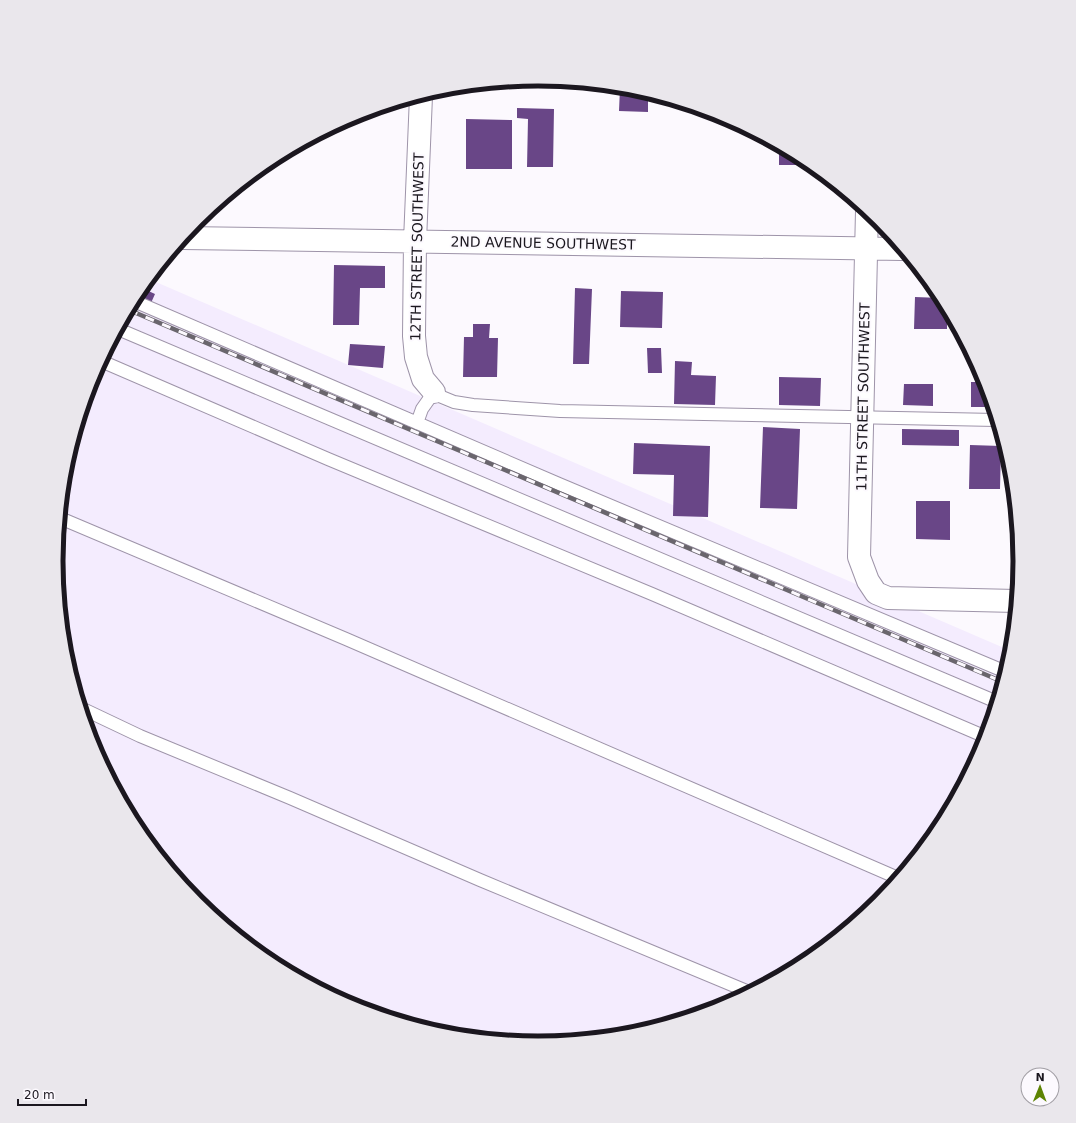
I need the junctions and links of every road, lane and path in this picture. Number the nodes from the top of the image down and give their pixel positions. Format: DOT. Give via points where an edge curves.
graph roads {
  1 [pos="421,102"];
  2 [pos="867,219"];
  3 [pos="190,238"];
  4 [pos="415,242"];
  5 [pos="866,249"];
  6 [pos="896,249"];
  7 [pos="140,303"];
  8 [pos="123,331"];
  9 [pos="106,363"];
  10 [pos="434,392"];
  11 [pos="862,418"];
  12 [pos="991,420"];
  13 [pos="416,423"];
  14 [pos="65,520"];
  15 [pos="1011,601"];
  16 [pos="1000,670"];
  17 [pos="992,700"];
  18 [pos="87,711"];
  19 [pos="980,735"];
  20 [pos="894,876"];
  21 [pos="744,990"];
  1 -- 4 [label="street, 12TH STREET SOUTHWEST"];
  2 -- 5 [label="street, 11TH STREET SOUTHWEST"];
  3 -- 4 [label="street, 2ND AVENUE SOUTHWEST"];
  4 -- 5 [label="street, 2ND AVENUE SOUTHWEST"];
  4 -- 10 [label="street, 12TH STREET SOUTHWEST" via="416,357 423,379"];
  5 -- 6 [label="street, 2ND AVENUE SOUTHWEST"];
  5 -- 11 [label="street, 11TH STREET SOUTHWEST"];
  7 -- 13 [label="lane"];
  8 -- 17 [label="lane"];
  9 -- 19 [label="lane"];
  10 -- 11 [label="lane" via="454,402 505,408"];
  10 -- 13 [label="lane"];
  11 -- 12 [label="lane"];
  11 -- 15 [label="street, 11TH STREET SOUTHWEST" via="859,557 868,581 876,593 888,598"];
  13 -- 16 [label="lane"];
  14 -- 20 [label="lane"];
  18 -- 21 [label="lane" via="140,736"];
}
